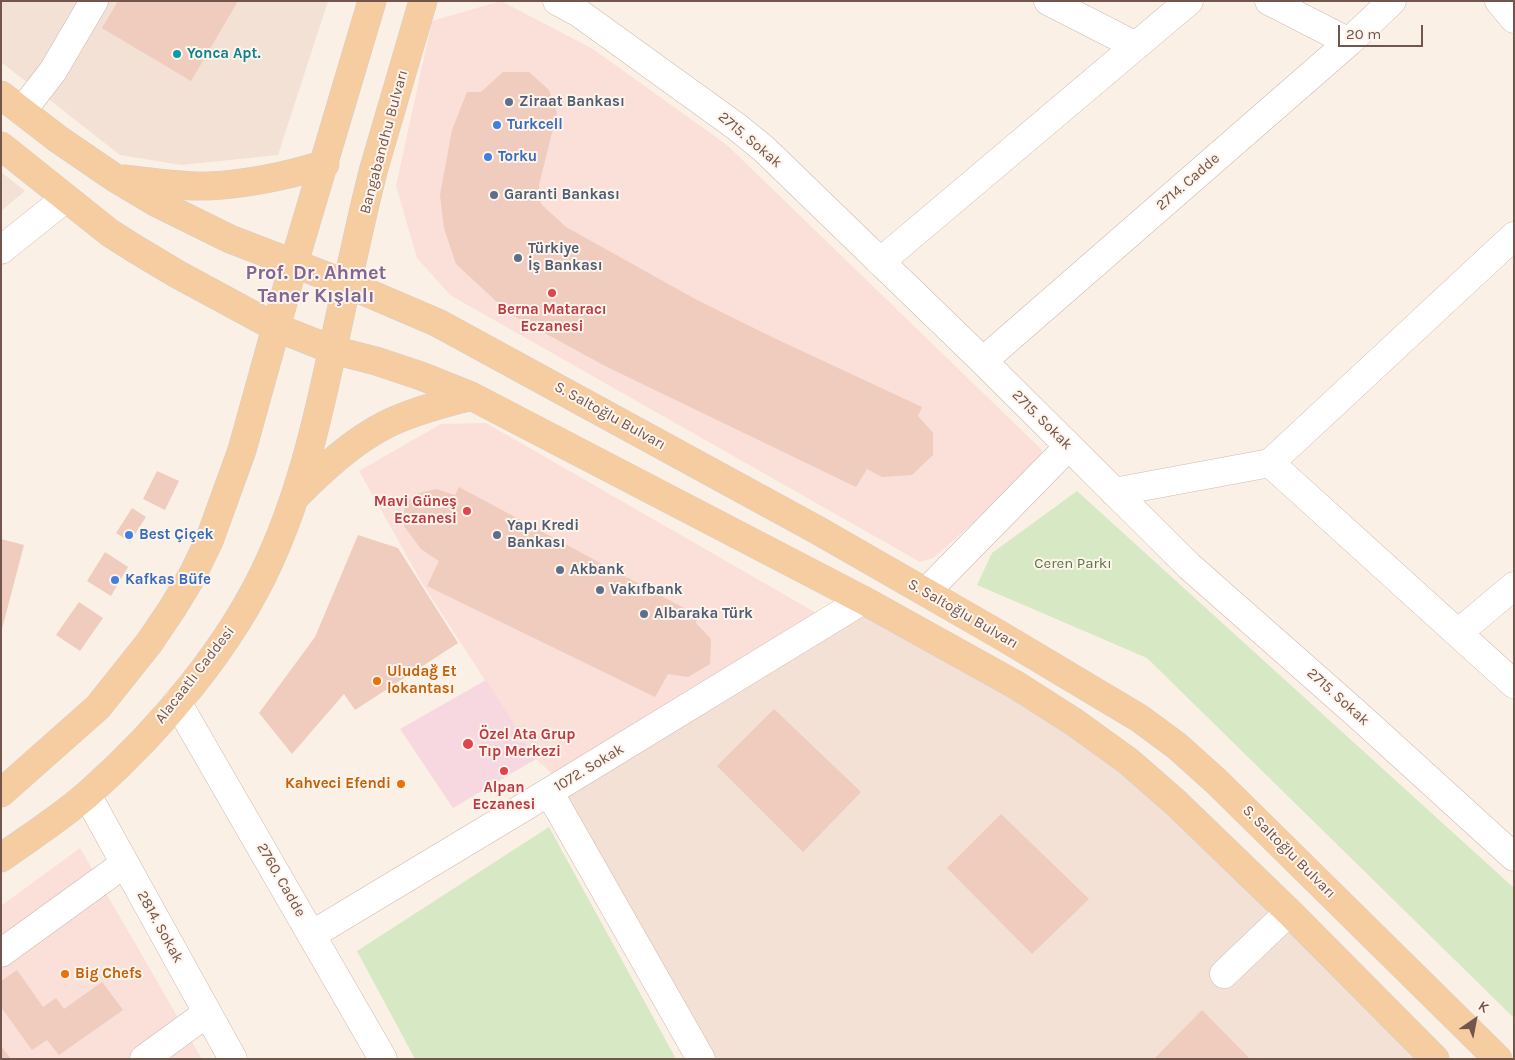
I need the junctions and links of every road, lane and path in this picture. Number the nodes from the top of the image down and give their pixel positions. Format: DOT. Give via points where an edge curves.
graph roads {
  1 [pos="94,1"];
  2 [pos="372,1"];
  3 [pos="423,1"];
  4 [pos="557,1"];
  5 [pos="1048,1"];
  6 [pos="1189,1"];
  7 [pos="1269,1"];
  8 [pos="1392,1"];
  9 [pos="1499,1"];
  10 [pos="592,11"];
  11 [pos="1514,19"];
  12 [pos="1349,42"];
  13 [pos="1136,46"];
  14 [pos="12,103"];
  15 [pos="1,146"];
  16 [pos="325,164"];
  17 [pos="115,178"];
  18 [pos="66,198"];
  19 [pos="1514,236"];
  20 [pos="1,250"];
  21 [pos="880,262"];
  22 [pos="294,263"];
  23 [pos="348,284"];
  24 [pos="275,327"];
  25 [pos="333,350"];
  26 [pos="983,361"];
  27 [pos="471,396"];
  28 [pos="1068,447"];
  29 [pos="1270,463"];
  30 [pos="1114,492"];
  31 [pos="295,498"];
  32 [pos="1514,586"];
  33 [pos="926,592"];
  34 [pos="863,600"];
  35 [pos="1458,633"];
  36 [pos="1514,684"];
  37 [pos="177,702"];
  38 [pos="549,792"];
  39 [pos="1,793"];
  40 [pos="87,795"];
  41 [pos="1514,857"];
  42 [pos="1,858"];
  43 [pos="124,864"];
  44 [pos="1289,912"];
  45 [pos="313,934"];
  46 [pos="1,954"];
  47 [pos="1224,974"];
  48 [pos="207,1013"];
  49 [pos="144,1059"];
  50 [pos="233,1059"];
  51 [pos="383,1059"];
  52 [pos="701,1059"];
  53 [pos="1435,1059"];
  54 [pos="1498,1059"];
  1 -- 14 [label="street" via="53,71"];
  2 -- 16 [label="main road"];
  3 -- 23 [label="main road, Bangabandhu Bulvarı" via="374,169"];
  4 -- 10 [label="street, 2715. Sokak" via="579,13"];
  5 -- 13 [label="street"];
  6 -- 13 [label="street"];
  7 -- 12 [label="street"];
  8 -- 12 [label="street, 2714. Cadde"];
  9 -- 11 [label="street"];
  10 -- 21 [label="street, 2715. Sokak" via="751,138"];
  12 -- 26 [label="street, 2714. Cadde"];
  13 -- 21 [label="street"];
  14 -- 17 [label="main road, S. Saltoğlu Bulvarı"];
  15 -- 18 [label="main road"];
  16 -- 17 [label="main road" via="275,178 216,185"];
  16 -- 22 [label="main road"];
  17 -- 22 [label="main road, S. Saltoğlu Bulvarı" via="230,239"];
  18 -- 20 [label="street"];
  18 -- 24 [label="main road" via="147,256"];
  19 -- 29 [label="street"];
  21 -- 26 [label="street, 2715. Sokak"];
  22 -- 23 [label="main road, S. Saltoğlu Bulvarı"];
  22 -- 24 [label="main road"];
  23 -- 25 [label="main road, Bangabandhu Bulvarı"];
  23 -- 33 [label="main road, S. Saltoğlu Bulvarı" via="447,328"];
  24 -- 25 [label="main road"];
  24 -- 39 [label="main road" via="242,450 209,541 187,584 149,643 98,708"];
  25 -- 27 [label="main road" via="376,361"];
  25 -- 31 [label="main road, Alacaatlı Caddesi"];
  26 -- 28 [label="street, 2715. Sokak"];
  27 -- 31 [label="main road" via="406,416 366,436 330,464"];
  27 -- 34 [label="main road"];
  28 -- 30 [label="street, 2715. Sokak"];
  28 -- 33 [label="street"];
  29 -- 30 [label="street"];
  29 -- 35 [label="street"];
  30 -- 41 [label="street, 2715. Sokak" via="1189,566"];
  31 -- 37 [label="main road, Alacaatlı Caddesi" via="270,560 240,616"];
  32 -- 35 [label="street"];
  33 -- 54 [label="main road, S. Saltoğlu Bulvarı" via="1139,718 1177,746"];
  34 -- 38 [label="street, 1072. Sokak"];
  34 -- 44 [label="main road" via="1074,722 1175,802"];
  35 -- 36 [label="street"];
  37 -- 40 [label="main road, Alacaatlı Caddesi" via="128,757"];
  37 -- 45 [label="street, 2760. Cadde"];
  38 -- 45 [label="street, 1072. Sokak"];
  38 -- 52 [label="street"];
  40 -- 42 [label="main road, Alacaatlı Caddesi"];
  40 -- 43 [label="street, 2814. Sokak"];
  43 -- 46 [label="street"];
  43 -- 48 [label="street, 2814. Sokak"];
  44 -- 47 [label="street"];
  44 -- 53 [label="main road"];
  45 -- 51 [label="street, 2760. Cadde"];
  48 -- 49 [label="street"];
  48 -- 50 [label="street, 2814. Sokak"];
}
